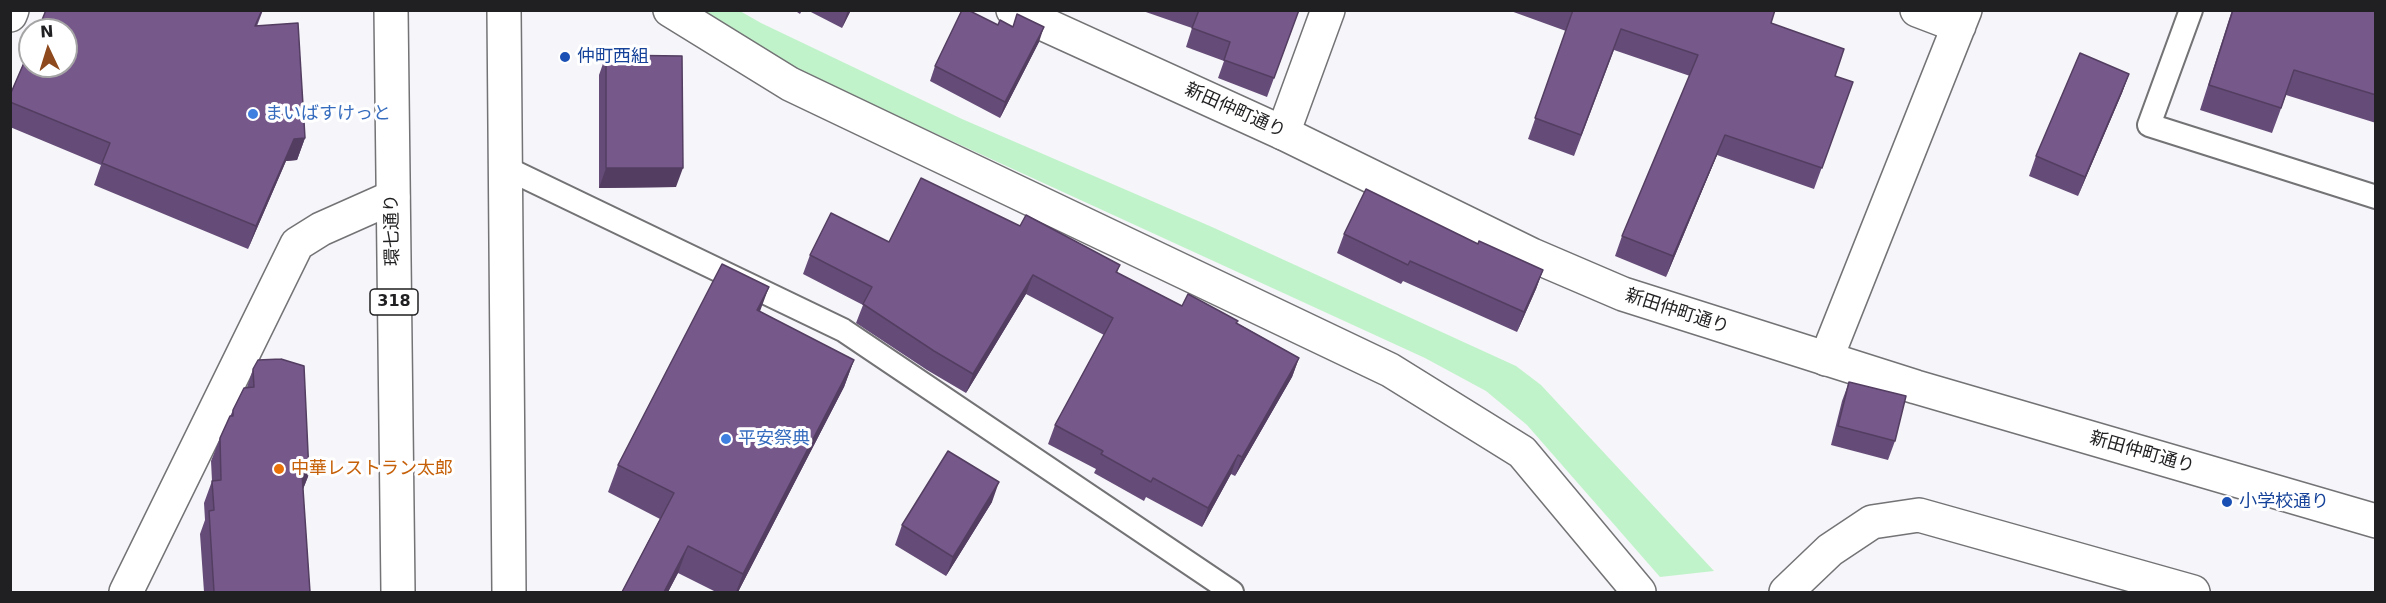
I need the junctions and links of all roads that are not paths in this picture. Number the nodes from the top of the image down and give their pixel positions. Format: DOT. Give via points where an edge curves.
graph roads {
  1 [pos="12,10"];
  2 [pos="391,10"];
  3 [pos="504,10"];
  4 [pos="670,10"];
  5 [pos="1013,10"];
  6 [pos="1328,10"];
  7 [pos="1917,10"];
  8 [pos="2191,10"];
  9 [pos="10,15"];
  10 [pos="1962,18"];
  11 [pos="1283,133"];
  12 [pos="506,168"];
  13 [pos="393,197"];
  14 [pos="2376,197"];
  15 [pos="1826,359"];
  16 [pos="2376,521"];
  17 [pos="126,592"];
  18 [pos="398,592"];
  19 [pos="509,592"];
  20 [pos="1232,592"];
  21 [pos="1639,592"];
  22 [pos="1786,592"];
  23 [pos="2193,592"];
  1 -- 9 [label="street"];
  2 -- 13 [label="street, 環七通り / 318"];
  3 -- 12 [label="street"];
  4 -- 21 [label="street" via="790,84 1390,370 1522,452"];
  5 -- 11 [label="street, 新田仲町通り"];
  6 -- 11 [label="street"];
  7 -- 10 [label="street"];
  8 -- 14 [label="lane" via="2149,125"];
  10 -- 15 [label="street"];
  11 -- 15 [label="street, 新田仲町通り" via="1532,255 1623,294"];
  12 -- 19 [label="street"];
  12 -- 20 [label="lane" via="843,330"];
  13 -- 17 [label="street" via="297,244"];
  13 -- 18 [label="street, 環七通り / 318"];
  15 -- 16 [label="street, 新田仲町通り"];
  22 -- 23 [label="street" via="1830,550 1872,522 1919,515"];
}
